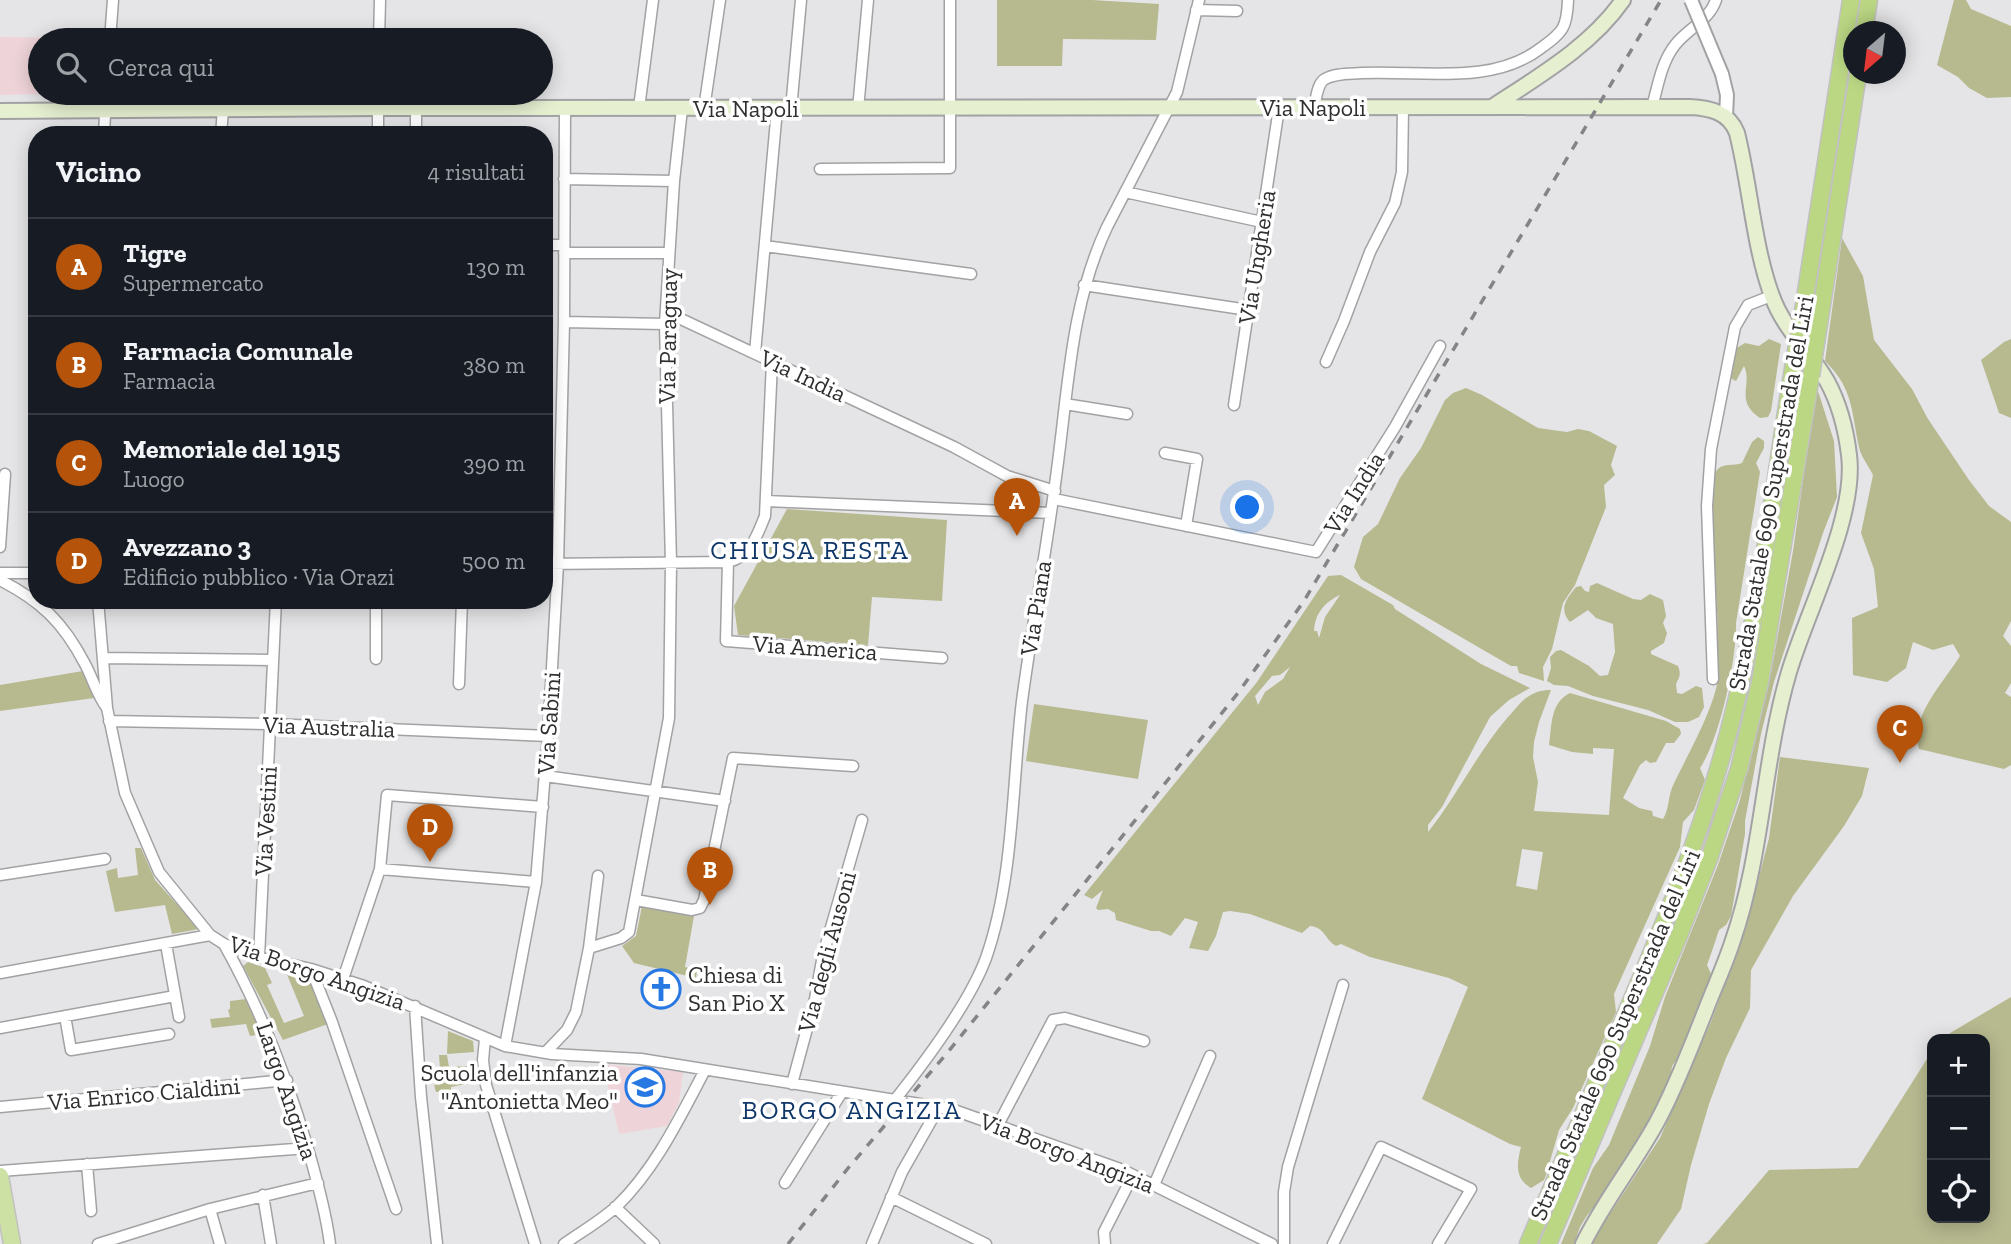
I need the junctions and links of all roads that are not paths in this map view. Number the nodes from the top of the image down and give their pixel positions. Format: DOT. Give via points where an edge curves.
graph roads {
  1 [pos="113,0"];
  2 [pos="380,0"];
  3 [pos="653,0"];
  4 [pos="720,0"];
  5 [pos="802,0"];
  6 [pos="868,0"];
  7 [pos="950,0"];
  8 [pos="1568,0"];
  9 [pos="1623,0"];
  10 [pos="1691,0"];
  11 [pos="1716,0"];
  12 [pos="1851,0"];
  13 [pos="1869,0"];
  14 [pos="1198,5"];
  15 [pos="1237,11"];
  16 [pos="1866,21"];
  17 [pos="111,28"];
  18 [pos="379,28"];
  19 [pos="1856,84"];
  20 [pos="105,105"];
  21 [pos="1170,107"];
  22 [pos="1652,107"];
  23 [pos="378,108"];
  24 [pos="639,108"];
  25 [pos="704,108"];
  26 [pos="1279,108"];
  27 [pos="1314,108"];
  28 [pos="1403,108"];
  29 [pos="1491,108"];
  30 [pos="416,109"];
  31 [pos="565,109"];
  32 [pos="682,109"];
  33 [pos="784,109"];
  34 [pos="858,109"];
  35 [pos="951,109"];
  36 [pos="223,110"];
  37 [pos="0,111"];
  38 [pos="104,111"];
  39 [pos="1726,116"];
  40 [pos="104,126"];
  41 [pos="222,126"];
  42 [pos="378,126"];
  43 [pos="416,126"];
  44 [pos="820,169"];
  45 [pos="565,179"];
  46 [pos="674,181"];
  47 [pos="1125,192"];
  48 [pos="1262,222"];
  49 [pos="765,246"];
  50 [pos="553,247"];
  51 [pos="564,249"];
  52 [pos="669,253"];
  53 [pos="971,274"];
  54 [pos="1084,285"];
  55 [pos="1771,296"];
  56 [pos="1248,310"];
  57 [pos="666,312"];
  58 [pos="564,322"];
  59 [pos="665,324"];
  60 [pos="1440,346"];
  61 [pos="755,353"];
  62 [pos="772,362"];
  63 [pos="1326,362"];
  64 [pos="1065,404"];
  65 [pos="1234,405"];
  66 [pos="1127,415"];
  67 [pos="1165,453"];
  68 [pos="5,474"];
  69 [pos="1054,495"];
  70 [pos="766,501"];
  71 [pos="1051,513"];
  72 [pos="1186,526"];
  73 [pos="0,547"];
  74 [pos="728,562"];
  75 [pos="671,563"];
  76 [pos="553,564"];
  77 [pos="558,564"];
  78 [pos="0,573"];
  79 [pos="28,573"];
  80 [pos="0,580"];
  81 [pos="28,595"];
  82 [pos="46,609"];
  83 [pos="99,609"];
  84 [pos="276,609"];
  85 [pos="376,609"];
  86 [pos="462,609"];
  87 [pos="103,658"];
  88 [pos="942,658"];
  89 [pos="376,659"];
  90 [pos="273,660"];
  91 [pos="1713,679"];
  92 [pos="459,684"];
  93 [pos="107,708"];
  94 [pos="109,721"];
  95 [pos="270,724"];
  96 [pos="548,736"];
  97 [pos="853,766"];
  98 [pos="545,776"];
  99 [pos="656,790"];
  100 [pos="725,801"];
  101 [pos="542,807"];
  102 [pos="863,820"];
  103 [pos="105,859"];
  104 [pos="380,869"];
  105 [pos="0,875"];
  106 [pos="598,876"];
  107 [pos="536,882"];
  108 [pos="636,900"];
  109 [pos="210,935"];
  110 [pos="166,944"];
  111 [pos="224,944"];
  112 [pos="589,948"];
  113 [pos="259,957"];
  114 [pos="311,969"];
  115 [pos="0,973"];
  116 [pos="343,979"];
  117 [pos="1343,985"];
  118 [pos="175,996"];
  119 [pos="415,1006"];
  120 [pos="65,1016"];
  121 [pos="179,1017"];
  122 [pos="0,1028"];
  123 [pos="169,1034"];
  124 [pos="485,1039"];
  125 [pos="1144,1041"];
  126 [pos="505,1046"];
  127 [pos="545,1053"];
  128 [pos="1210,1056"];
  129 [pos="705,1070"];
  130 [pos="287,1080"];
  131 [pos="792,1084"];
  132 [pos="842,1092"];
  133 [pos="894,1101"];
  134 [pos="0,1107"];
  135 [pos="939,1107"];
  136 [pos="998,1125"];
  137 [pos="308,1148"];
  138 [pos="87,1164"];
  139 [pos="0,1174"];
  140 [pos="1133,1175"];
  141 [pos="318,1183"];
  142 [pos="785,1183"];
  143 [pos="1154,1185"];
  144 [pos="263,1195"];
  145 [pos="891,1197"];
  146 [pos="615,1207"];
  147 [pos="210,1209"];
  148 [pos="396,1209"];
  149 [pos="91,1211"];
  150 [pos="4,1220"];
  151 [pos="12,1244"];
  152 [pos="99,1244"];
  153 [pos="220,1244"];
  154 [pos="271,1244"];
  155 [pos="330,1244"];
  156 [pos="437,1244"];
  157 [pos="535,1244"];
  158 [pos="564,1244"];
  159 [pos="654,1244"];
  160 [pos="872,1244"];
  161 [pos="986,1244"];
  162 [pos="1105,1244"];
  163 [pos="1272,1244"];
  164 [pos="1284,1244"];
  165 [pos="1333,1244"];
  166 [pos="1438,1244"];
  167 [pos="1528,1244"];
  168 [pos="1548,1244"];
  169 [pos="1583,1244"];
  1 -- 17 [label="street"];
  2 -- 18 [label="street"];
  3 -- 24 [label="street"];
  4 -- 25 [label="street"];
  5 -- 33 [label="street"];
  6 -- 34 [label="street"];
  7 -- 35 [label="street"];
  8 -- 27 [label="street" via="1566,25 1560,34 1530,57 1481,72 1325,78"];
  9 -- 29 [label="main road" via="1609,20 1572,51"];
  10 -- 39 [label="street, bridge" via="1722,74"];
  11 -- 22 [label="street" via="1669,54"];
  12 -- 167 [label="highway, Strada Statale 690 Superstrada del Liri, bridge" via="1755,616 1740,686 1696,839"];
  13 -- 16 [label="highway"];
  14 -- 15 [label="street"];
  14 -- 21 [label="street, Via Piana"];
  19 -- 168 [label="highway, Strada Statale 690 Superstrada del Liri, bridge" via="1760,682 1739,769 1678,938"];
  20 -- 38 [label="street"];
  21 -- 26 [label="main road, Via Napoli"];
  21 -- 35 [label="main road, Via Napoli"];
  21 -- 47 [label="street, Via Piana"];
  22 -- 29 [label="main road, Via Napoli"];
  22 -- 39 [label="main road, Via Napoli" via="1699,107"];
  23 -- 30 [label="main road, Via Napoli"];
  23 -- 36 [label="main road, Via Napoli"];
  23 -- 42 [label="street"];
  24 -- 31 [label="main road, Via Napoli"];
  24 -- 32 [label="main road, Via Napoli"];
  25 -- 32 [label="main road, Via Napoli"];
  25 -- 33 [label="main road, Via Napoli"];
  26 -- 27 [label="main road, Via Napoli"];
  26 -- 48 [label="street, Via Ungheria"];
  27 -- 28 [label="main road, Via Napoli"];
  28 -- 29 [label="main road, Via Napoli"];
  28 -- 63 [label="street" via="1402,172 1395,203 1370,251"];
  30 -- 31 [label="main road, Via Napoli"];
  30 -- 43 [label="street"];
  31 -- 45 [label="street, Via Sabini"];
  32 -- 46 [label="street, Via Paraguay"];
  33 -- 34 [label="main road, Via Napoli"];
  33 -- 49 [label="street"];
  34 -- 35 [label="main road, Via Napoli"];
  35 -- 44 [label="street" via="950,168"];
  36 -- 38 [label="main road, Via Napoli"];
  36 -- 41 [label="street"];
  37 -- 38 [label="main road, Via Napoli"];
  38 -- 40 [label="street"];
  39 -- 55 [label="main road" via="1739,141"];
  45 -- 46 [label="street"];
  45 -- 51 [label="street, Via Sabini"];
  46 -- 52 [label="street, Via Paraguay"];
  47 -- 48 [label="street"];
  47 -- 54 [label="street, Via Piana"];
  48 -- 56 [label="street, Via Ungheria"];
  49 -- 53 [label="street"];
  49 -- 61 [label="street"];
  50 -- 51 [label="street"];
  51 -- 52 [label="street"];
  51 -- 58 [label="street, Via Sabini"];
  52 -- 57 [label="street, Via Paraguay"];
  54 -- 56 [label="street"];
  54 -- 64 [label="street, Via Piana"];
  55 -- 91 [label="street" via="1748,305 1735,327 1711,449 1707,506"];
  55 -- 169 [label="main road" via="1782,321 1826,380 1842,415 1850,457 1848,491 1779,707 1748,893 1733,942 1659,1119"];
  56 -- 65 [label="street, Via Ungheria"];
  57 -- 59 [label="street, Via Paraguay"];
  57 -- 61 [label="street, Via India"];
  58 -- 59 [label="street"];
  58 -- 77 [label="street, Via Sabini"];
  59 -- 75 [label="street, Via Paraguay"];
  60 -- 72 [label="street, Via India" via="1316,552"];
  61 -- 62 [label="street, Via India"];
  62 -- 69 [label="street, Via India"];
  62 -- 70 [label="street"];
  64 -- 66 [label="street"];
  64 -- 69 [label="street, Via Piana"];
  67 -- 72 [label="street" via="1197,459"];
  68 -- 73 [label="street"];
  69 -- 71 [label="street, Via Piana"];
  69 -- 72 [label="street, Via India"];
  70 -- 71 [label="street"];
  70 -- 74 [label="street" via="765,516 746,554"];
  71 -- 133 [label="street, Via Piana" via="1022,701 1009,846 993,934 977,979"];
  74 -- 75 [label="street"];
  74 -- 88 [label="street, Via America" via="726,641"];
  75 -- 77 [label="street"];
  75 -- 99 [label="street, Via Paraguay" via="669,718"];
  76 -- 77 [label="street"];
  77 -- 96 [label="street, Via Sabini"];
  78 -- 79 [label="street"];
  80 -- 81 [label="street, Via Borgo Angizia"];
  82 -- 93 [label="street, Via Borgo Angizia" via="86,665"];
  83 -- 87 [label="street"];
  84 -- 90 [label="street, Via Vestini"];
  85 -- 89 [label="street"];
  86 -- 92 [label="street"];
  87 -- 90 [label="street"];
  87 -- 93 [label="street"];
  90 -- 95 [label="street, Via Vestini"];
  93 -- 94 [label="street, Via Borgo Angizia"];
  94 -- 95 [label="street, Via Australia"];
  94 -- 109 [label="street, Via Borgo Angizia" via="125,793 159,872"];
  95 -- 96 [label="street, Via Australia"];
  95 -- 113 [label="street, Via Vestini"];
  96 -- 98 [label="street, Via Sabini"];
  97 -- 100 [label="street" via="733,758"];
  98 -- 99 [label="street"];
  98 -- 101 [label="street, Via Sabini"];
  99 -- 100 [label="street"];
  99 -- 108 [label="street, Via Paraguay"];
  100 -- 108 [label="street" via="700,908 692,911"];
  101 -- 104 [label="street" via="387,795"];
  101 -- 107 [label="street, Via Sabini"];
  102 -- 131 [label="street, Via degli Ausoni" via="823,955"];
  103 -- 105 [label="street"];
  104 -- 107 [label="street"];
  104 -- 116 [label="street"];
  106 -- 112 [label="street"];
  107 -- 126 [label="street, Via Sabini"];
  108 -- 112 [label="street, Via Paraguay" via="629,932"];
  109 -- 110 [label="street"];
  109 -- 111 [label="street, Via Borgo Angizia"];
  110 -- 115 [label="street"];
  110 -- 118 [label="street"];
  111 -- 113 [label="street, Via Borgo Angizia"];
  111 -- 130 [label="street, Largo Angizia" via="268,1029"];
  112 -- 127 [label="street" via="575,1016"];
  113 -- 114 [label="street, Via Borgo Angizia"];
  114 -- 116 [label="street, Via Borgo Angizia"];
  114 -- 148 [label="street"];
  116 -- 119 [label="street, Via Borgo Angizia"];
  117 -- 164 [label="street" via="1288,1167"];
  118 -- 120 [label="street"];
  118 -- 121 [label="street"];
  119 -- 124 [label="street, Via Borgo Angizia"];
  119 -- 156 [label="street"];
  120 -- 122 [label="street"];
  120 -- 123 [label="street" via="71,1050"];
  124 -- 126 [label="street, Via Borgo Angizia"];
  124 -- 157 [label="street" via="483,1067 488,1092"];
  125 -- 136 [label="street" via="1056,1018"];
  126 -- 127 [label="street, Via Borgo Angizia"];
  127 -- 129 [label="street, Via Borgo Angizia" via="634,1058"];
  128 -- 143 [label="street"];
  129 -- 131 [label="street, Via Borgo Angizia"];
  129 -- 146 [label="street" via="655,1159"];
  130 -- 134 [label="street, Via Enrico Cialdini"];
  130 -- 137 [label="street, Largo Angizia"];
  131 -- 132 [label="street, Via Borgo Angizia"];
  132 -- 133 [label="street, Via Borgo Angizia"];
  132 -- 142 [label="street"];
  133 -- 135 [label="street, Via Borgo Angizia"];
  135 -- 136 [label="street, Via Borgo Angizia"];
  135 -- 145 [label="street"];
  136 -- 140 [label="street, Via Borgo Angizia"];
  137 -- 138 [label="street"];
  137 -- 141 [label="street, Largo Angizia"];
  138 -- 139 [label="street"];
  138 -- 149 [label="street"];
  139 -- 150 [label="main road"];
  140 -- 143 [label="street, Via Borgo Angizia"];
  140 -- 162 [label="street" via="1104,1231"];
  141 -- 144 [label="street"];
  141 -- 155 [label="street, Largo Angizia"];
  143 -- 163 [label="street, Via Borgo Angizia"];
  144 -- 147 [label="street"];
  144 -- 154 [label="street"];
  145 -- 160 [label="street"];
  145 -- 161 [label="street"];
  146 -- 158 [label="street"];
  146 -- 159 [label="street"];
  147 -- 152 [label="street"];
  147 -- 153 [label="street"];
  150 -- 151 [label="main road"];
  165 -- 166 [label="street" via="1381,1147 1471,1189"];
}
